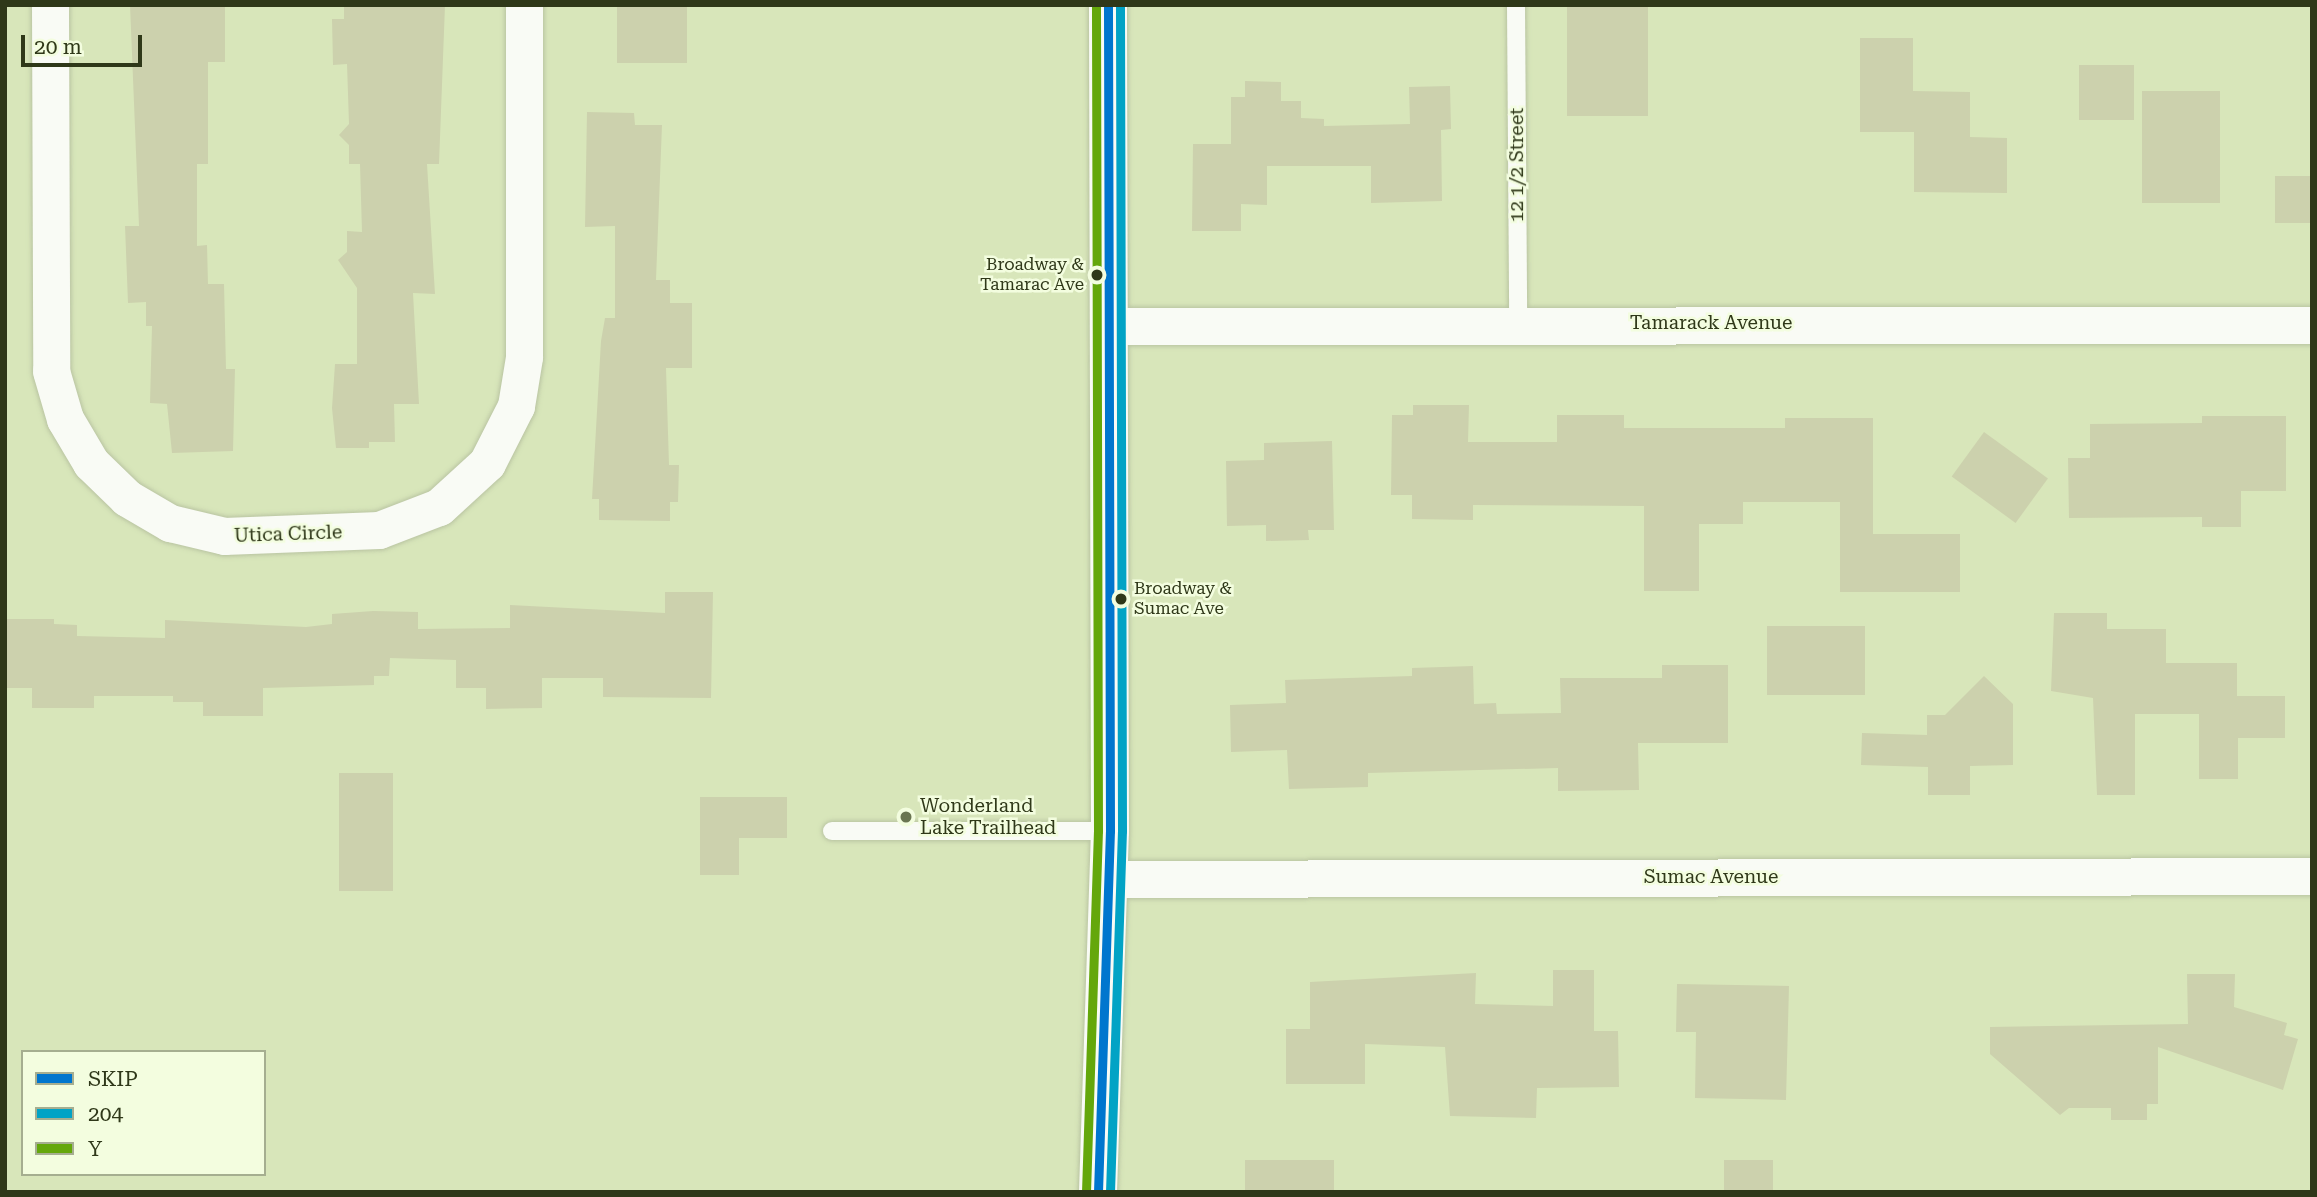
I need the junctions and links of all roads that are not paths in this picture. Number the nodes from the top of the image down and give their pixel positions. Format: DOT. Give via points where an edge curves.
graph roads {
  1 [pos="50,5"];
  2 [pos="524,5"];
  3 [pos="1108,5"];
  4 [pos="1516,5"];
  5 [pos="1518,324"];
  6 [pos="2312,325"];
  7 [pos="1110,326"];
  8 [pos="832,831"];
  9 [pos="1110,831"];
  10 [pos="2312,876"];
  11 [pos="1109,878"];
  12 [pos="1098,1192"];
  1 -- 2 [label="street, Utica Circle" via="51,371 65,419 91,463 127,498 170,523 224,536 379,530 439,507 487,463 516,406 524,357"];
  3 -- 7 [label="main road"];
  4 -- 5 [label="lane, 12 1/2 Street"];
  5 -- 6 [label="street, Tamarack Avenue"];
  5 -- 7 [label="street, Tamarack Avenue"];
  7 -- 9 [label="main road"];
  8 -- 9 [label="lane"];
  9 -- 11 [label="main road"];
  10 -- 11 [label="street, Sumac Avenue"];
  11 -- 12 [label="main road"];
}
